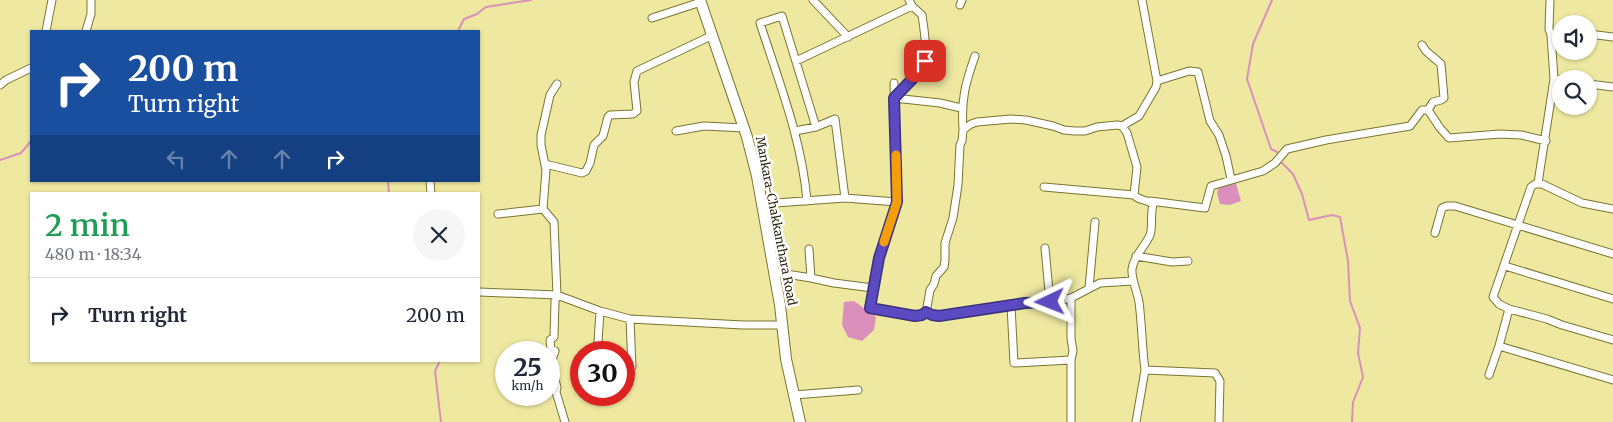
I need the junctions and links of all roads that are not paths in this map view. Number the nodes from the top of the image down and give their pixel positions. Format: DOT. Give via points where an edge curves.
graph roads {
  1 [pos="52,0"];
  2 [pos="91,0"];
  3 [pos="813,0"];
  4 [pos="1142,0"];
  5 [pos="1550,0"];
  6 [pos="700,1"];
  7 [pos="910,3"];
  8 [pos="652,18"];
  9 [pos="46,30"];
  10 [pos="86,30"];
  11 [pos="713,35"];
  12 [pos="1551,35"];
  13 [pos="1597,35"];
  14 [pos="848,37"];
  15 [pos="1613,38"];
  16 [pos="1422,46"];
  17 [pos="975,56"];
  18 [pos="796,60"];
  19 [pos="30,68"];
  20 [pos="1556,70"];
  21 [pos="1157,81"];
  22 [pos="894,83"];
  23 [pos="557,84"];
  24 [pos="0,85"];
  25 [pos="1597,85"];
  26 [pos="1613,87"];
  27 [pos="894,98"];
  28 [pos="961,108"];
  29 [pos="1428,110"];
  30 [pos="1552,110"];
  31 [pos="1122,126"];
  32 [pos="816,127"];
  33 [pos="744,128"];
  34 [pos="963,130"];
  35 [pos="676,131"];
  36 [pos="795,131"];
  37 [pos="1546,141"];
  38 [pos="545,164"];
  39 [pos="1231,179"];
  40 [pos="1538,183"];
  41 [pos="1044,187"];
  42 [pos="1134,195"];
  43 [pos="845,198"];
  44 [pos="807,201"];
  45 [pos="1150,201"];
  46 [pos="897,202"];
  47 [pos="762,204"];
  48 [pos="1613,209"];
  49 [pos="543,210"];
  50 [pos="498,214"];
  51 [pos="1095,222"];
  52 [pos="1518,225"];
  53 [pos="1435,233"];
  54 [pos="1045,248"];
  55 [pos="809,249"];
  56 [pos="1613,254"];
  57 [pos="1136,256"];
  58 [pos="1188,262"];
  59 [pos="1505,266"];
  60 [pos="774,272"];
  61 [pos="811,278"];
  62 [pos="1132,281"];
  63 [pos="874,288"];
  64 [pos="1090,288"];
  65 [pos="480,292"];
  66 [pos="557,295"];
  67 [pos="1071,298"];
  68 [pos="1613,299"];
  69 [pos="1050,302"];
  70 [pos="1011,306"];
  71 [pos="1509,309"];
  72 [pos="600,311"];
  73 [pos="926,312"];
  74 [pos="630,319"];
  75 [pos="782,325"];
  76 [pos="1613,340"];
  77 [pos="550,341"];
  78 [pos="598,341"];
  79 [pos="631,341"];
  80 [pos="1499,346"];
  81 [pos="1071,360"];
  82 [pos="1146,370"];
  83 [pos="1489,375"];
  84 [pos="1613,380"];
  85 [pos="858,390"];
  86 [pos="794,395"];
  87 [pos="560,405"];
  88 [pos="565,422"];
  89 [pos="800,422"];
  90 [pos="1071,422"];
  91 [pos="1136,422"];
  92 [pos="1219,422"];
  1 -- 9 [label="street"];
  2 -- 10 [label="street"];
  3 -- 14 [label="street"];
  4 -- 21 [label="street"];
  5 -- 12 [label="street"];
  6 -- 8 [label="street"];
  6 -- 11 [label="main road, Mankara-Chakkanthara Road"];
  7 -- 14 [label="street"];
  7 -- 27 [label="street" via="922,15 925,61 922,69"];
  11 -- 33 [label="main road, Mankara-Chakkanthara Road"];
  11 -- 38 [label="street" via="637,71 634,82 637,111 608,117 603,136 594,145 586,171 582,173"];
  12 -- 20 [label="street"];
  13 -- 15 [label="street"];
  14 -- 18 [label="street"];
  16 -- 29 [label="street" via="1441,64 1444,86 1444,98 1433,102"];
  17 -- 28 [label="street"];
  18 -- 32 [label="street"];
  18 -- 36 [label="street" via="782,16 760,23"];
  19 -- 24 [label="street"];
  21 -- 31 [label="street" via="1139,116"];
  21 -- 39 [label="street" via="1189,71 1198,72 1210,121 1219,135"];
  22 -- 27 [label="street"];
  23 -- 38 [label="street" via="550,95 541,135"];
  25 -- 26 [label="street"];
  27 -- 28 [label="street"];
  27 -- 46 [label="street"];
  28 -- 34 [label="street"];
  29 -- 37 [label="street" via="1449,138 1507,134"];
  29 -- 39 [label="street" via="1422,110 1410,126 1287,149 1263,171"];
  30 -- 37 [label="street"];
  31 -- 34 [label="street" via="1075,131 1016,119 977,122"];
  31 -- 42 [label="street" via="1137,166"];
  32 -- 36 [label="street"];
  32 -- 43 [label="street" via="835,120"];
  33 -- 35 [label="street" via="704,126"];
  33 -- 47 [label="main road, Mankara-Chakkanthara Road"];
  34 -- 73 [label="street" via="944,267 930,290"];
  36 -- 44 [label="street"];
  37 -- 40 [label="street"];
  38 -- 49 [label="street"];
  39 -- 45 [label="street" via="1211,186 1205,208"];
  40 -- 48 [label="street" via="1582,202"];
  40 -- 52 [label="street" via="1531,187"];
  41 -- 42 [label="street"];
  42 -- 45 [label="street"];
  43 -- 44 [label="street"];
  43 -- 46 [label="street"];
  44 -- 47 [label="street"];
  45 -- 57 [label="street" via="1153,205 1151,234"];
  46 -- 63 [label="street" via="879,258"];
  47 -- 60 [label="main road, Mankara-Chakkanthara Road"];
  49 -- 50 [label="street"];
  49 -- 66 [label="street" via="554,222"];
  51 -- 64 [label="street"];
  52 -- 53 [label="street" via="1447,206 1442,208"];
  52 -- 56 [label="street"];
  52 -- 59 [label="street"];
  54 -- 69 [label="street"];
  55 -- 61 [label="street"];
  57 -- 58 [label="street"];
  57 -- 62 [label="street"];
  59 -- 68 [label="street"];
  59 -- 71 [label="street" via="1493,297"];
  60 -- 61 [label="street"];
  60 -- 75 [label="main road, Mankara-Chakkanthara Road"];
  61 -- 63 [label="street"];
  62 -- 64 [label="street" via="1100,283"];
  62 -- 82 [label="street" via="1136,285 1139,304"];
  63 -- 73 [label="street" via="870,308 873,310 915,316"];
  64 -- 67 [label="street"];
  65 -- 66 [label="street"];
  66 -- 72 [label="street"];
  66 -- 77 [label="street" via="554,301 554,337"];
  67 -- 69 [label="street"];
  67 -- 81 [label="street"];
  69 -- 70 [label="street"];
  70 -- 73 [label="street" via="939,316"];
  70 -- 81 [label="street" via="1014,363"];
  71 -- 76 [label="street"];
  71 -- 80 [label="street"];
  72 -- 74 [label="street"];
  72 -- 78 [label="street"];
  74 -- 75 [label="street"];
  74 -- 79 [label="street"];
  75 -- 86 [label="main road, Mankara-Chakkanthara Road"];
  80 -- 83 [label="street"];
  80 -- 84 [label="street"];
  81 -- 90 [label="street"];
  82 -- 91 [label="street"];
  82 -- 92 [label="street" via="1215,372 1220,382"];
  85 -- 86 [label="street"];
  86 -- 89 [label="main road, Mankara-Chakkanthara Road"];
  87 -- 88 [label="street"];
}
